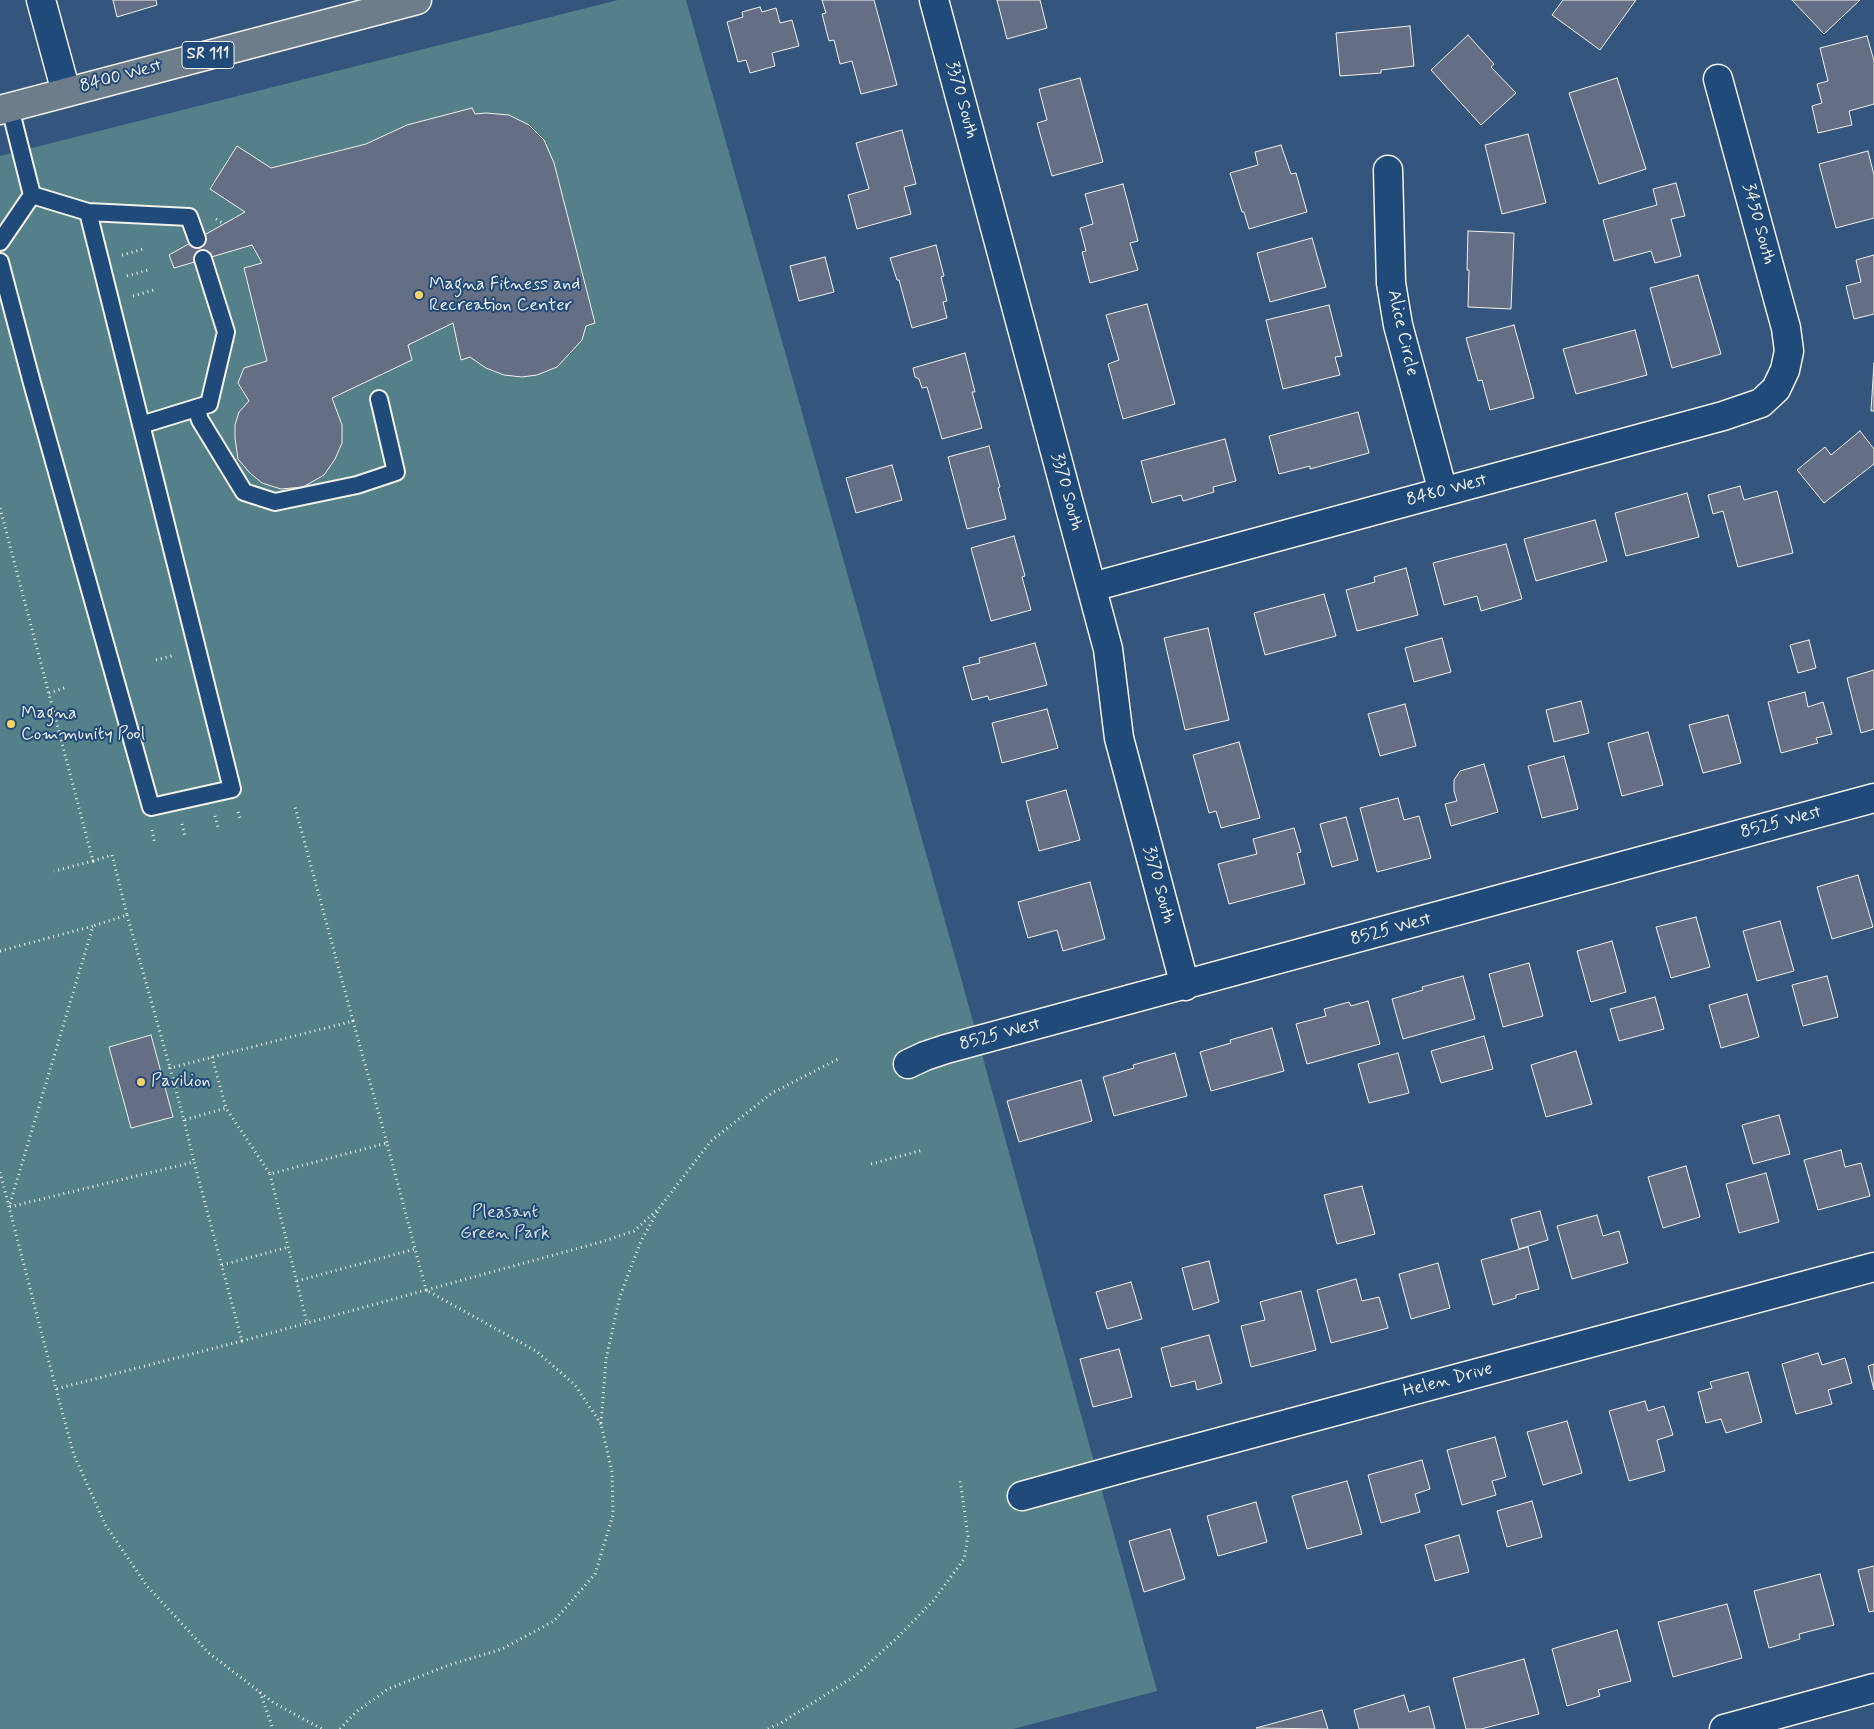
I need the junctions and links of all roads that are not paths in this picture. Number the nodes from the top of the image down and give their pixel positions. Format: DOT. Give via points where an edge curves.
graph roads {
  1 [pos="41,0"];
  2 [pos="417,0"];
  3 [pos="934,0"];
  4 [pos="1718,78"];
  5 [pos="66,92"];
  6 [pos="5,109"];
  7 [pos="1388,170"];
  8 [pos="32,194"];
  9 [pos="88,212"];
  10 [pos="197,239"];
  11 [pos="0,242"];
  12 [pos="203,259"];
  13 [pos="0,262"];
  14 [pos="1785,370"];
  15 [pos="379,399"];
  16 [pos="196,408"];
  17 [pos="141,425"];
  18 [pos="1443,492"];
  19 [pos="1092,587"];
  20 [pos="1874,798"];
  21 [pos="1184,986"];
  22 [pos="908,1064"];
  23 [pos="1874,1267"];
  24 [pos="1022,1496"];
  25 [pos="1874,1688"];
  26 [pos="1724,1729"];
  1 -- 5 [label="street"];
  2 -- 5 [label="main road, 8400 West / SR 111"];
  3 -- 19 [label="street, 3370 South"];
  4 -- 14 [label="street, 3450 South" via="1786,328 1789,351"];
  5 -- 6 [label="main road, 8400 West / SR 111"];
  6 -- 8 [label="lane"];
  7 -- 18 [label="street, Alice Circle" via="1391,283 1398,324"];
  8 -- 9 [label="lane"];
  8 -- 11 [label="lane"];
  9 -- 10 [label="lane" via="189,217"];
  9 -- 17 [label="lane"];
  12 -- 16 [label="lane" via="226,332 209,404"];
  13 -- 17 [label="lane" via="151,807 232,789"];
  14 -- 18 [label="street, 8480 West" via="1776,389 1761,403 1742,410"];
  15 -- 16 [label="lane" via="396,472 357,485 275,502 244,492"];
  16 -- 17 [label="lane"];
  18 -- 19 [label="street, 8480 West"];
  19 -- 21 [label="street, 3370 South" via="1108,648 1119,738"];
  20 -- 21 [label="street, 8525 West"];
  21 -- 22 [label="street, 8525 West" via="946,1050"];
  23 -- 24 [label="street, Helen Drive"];
  25 -- 26 [label="street"];
}
